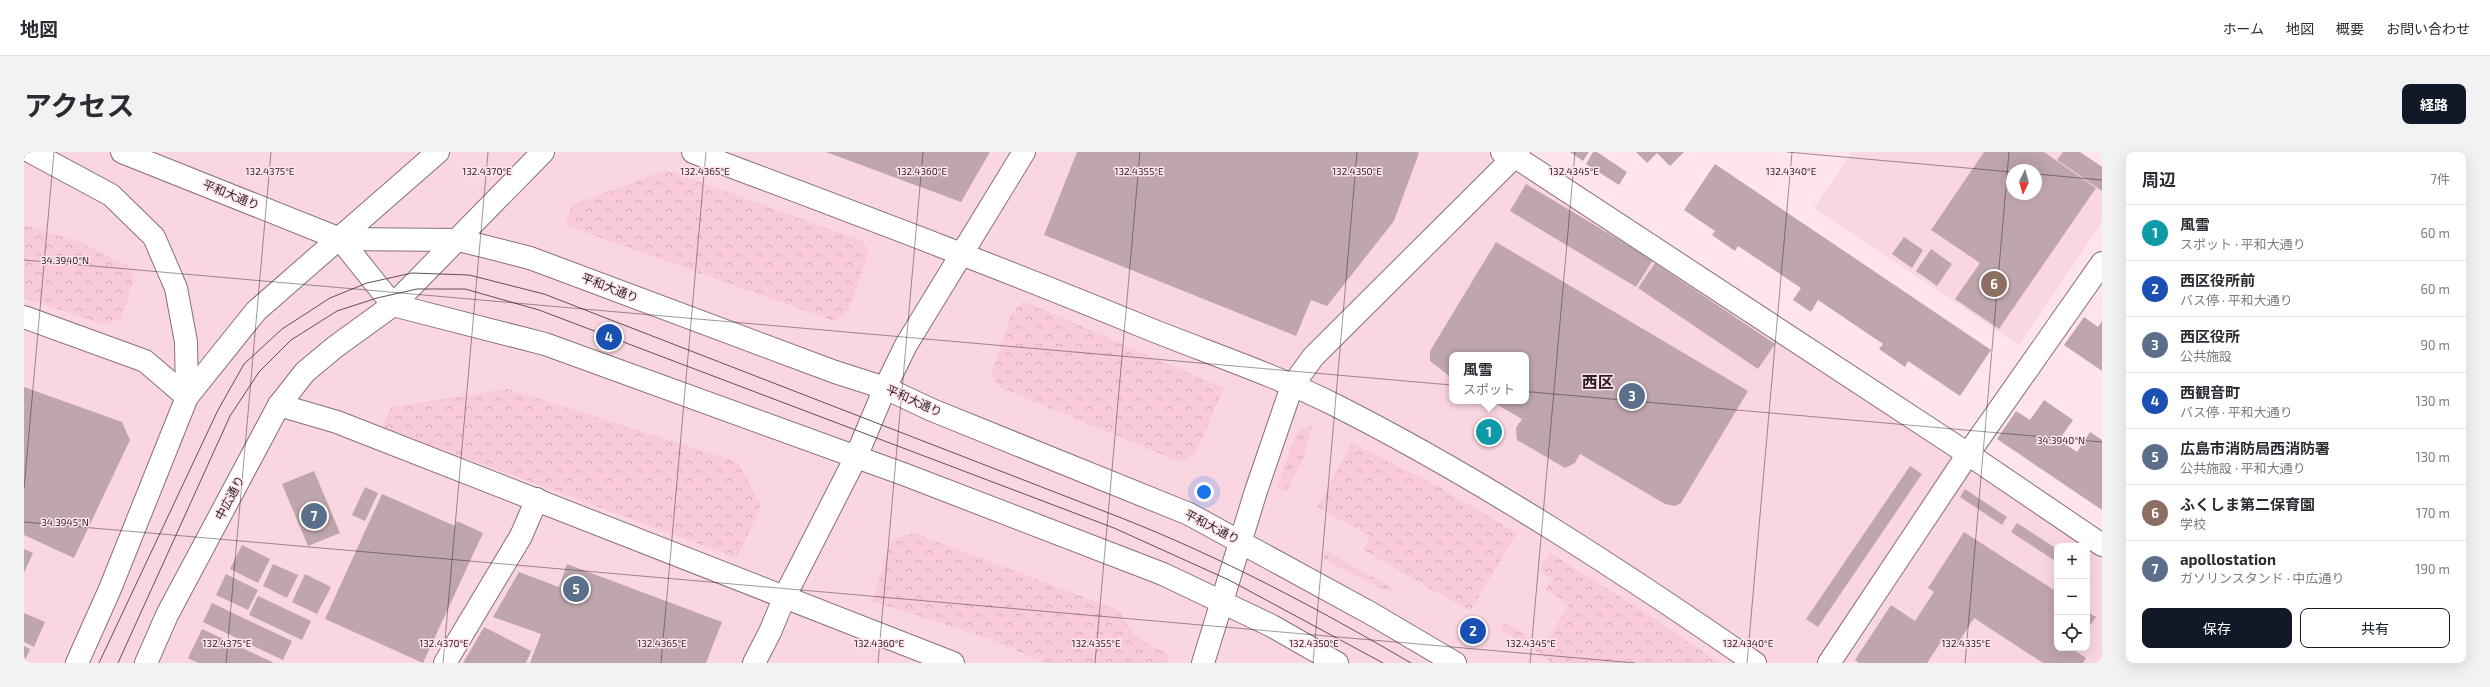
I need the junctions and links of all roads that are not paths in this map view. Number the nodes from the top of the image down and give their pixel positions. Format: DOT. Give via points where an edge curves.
graph roads {
  1 [pos="30,152"];
  2 [pos="122,152"];
  3 [pos="438,152"];
  4 [pos="543,152"];
  5 [pos="693,152"];
  6 [pos="1024,152"];
  7 [pos="1512,153"];
  8 [pos="340,239"];
  9 [pos="459,240"];
  10 [pos="964,254"];
  11 [pos="2099,273"];
  12 [pos="393,305"];
  13 [pos="24,317"];
  14 [pos="1292,386"];
  15 [pos="885,388"];
  16 [pos="187,397"];
  17 [pos="279,405"];
  18 [pos="1968,454"];
  19 [pos="856,458"];
  20 [pos="537,499"];
  21 [pos="1240,541"];
  22 [pos="2102,545"];
  23 [pos="785,596"];
  24 [pos="1222,602"];
  25 [pos="77,663"];
  26 [pos="146,663"];
  27 [pos="445,663"];
  28 [pos="754,663"];
  29 [pos="953,663"];
  30 [pos="1203,663"];
  31 [pos="1337,663"];
  32 [pos="1455,663"];
  33 [pos="1755,663"];
  34 [pos="1829,663"];
  1 -- 16 [label="street" via="111,195 154,237 176,288 186,342"];
  2 -- 8 [label="street, 平和大通り"];
  3 -- 8 [label="street"];
  4 -- 9 [label="street, 中広通り"];
  5 -- 10 [label="street"];
  6 -- 10 [label="street"];
  7 -- 14 [label="street" via="1313,357"];
  7 -- 18 [label="street"];
  8 -- 9 [label="street, 平和大通り"];
  8 -- 12 [label="street, 平和大通り"];
  8 -- 16 [label="street" via="256,311"];
  9 -- 12 [label="street, 中広通り"];
  9 -- 15 [label="street, 平和大通り" via="530,258 835,372"];
  10 -- 14 [label="street"];
  10 -- 15 [label="street" via="906,345"];
  11 -- 18 [label="street"];
  12 -- 17 [label="street, 中広通り" via="305,372"];
  12 -- 19 [label="street" via="545,344"];
  13 -- 16 [label="street" via="145,361"];
  14 -- 21 [label="street"];
  14 -- 33 [label="street" via="1334,405 1451,469 1670,605"];
  15 -- 19 [label="street"];
  15 -- 21 [label="street, 平和大通り" via="932,410 1189,514"];
  16 -- 25 [label="street" via="110,589"];
  17 -- 20 [label="street" via="337,422"];
  17 -- 26 [label="street, 中広通り" via="167,615"];
  18 -- 22 [label="street"];
  18 -- 34 [label="street"];
  19 -- 23 [label="street"];
  19 -- 24 [label="street" via="1163,574"];
  20 -- 23 [label="street"];
  20 -- 27 [label="street" via="521,536"];
  21 -- 24 [label="street"];
  21 -- 32 [label="street, 平和大通り"];
  23 -- 28 [label="street"];
  23 -- 29 [label="street"];
  24 -- 30 [label="street"];
  24 -- 31 [label="street"];
}
